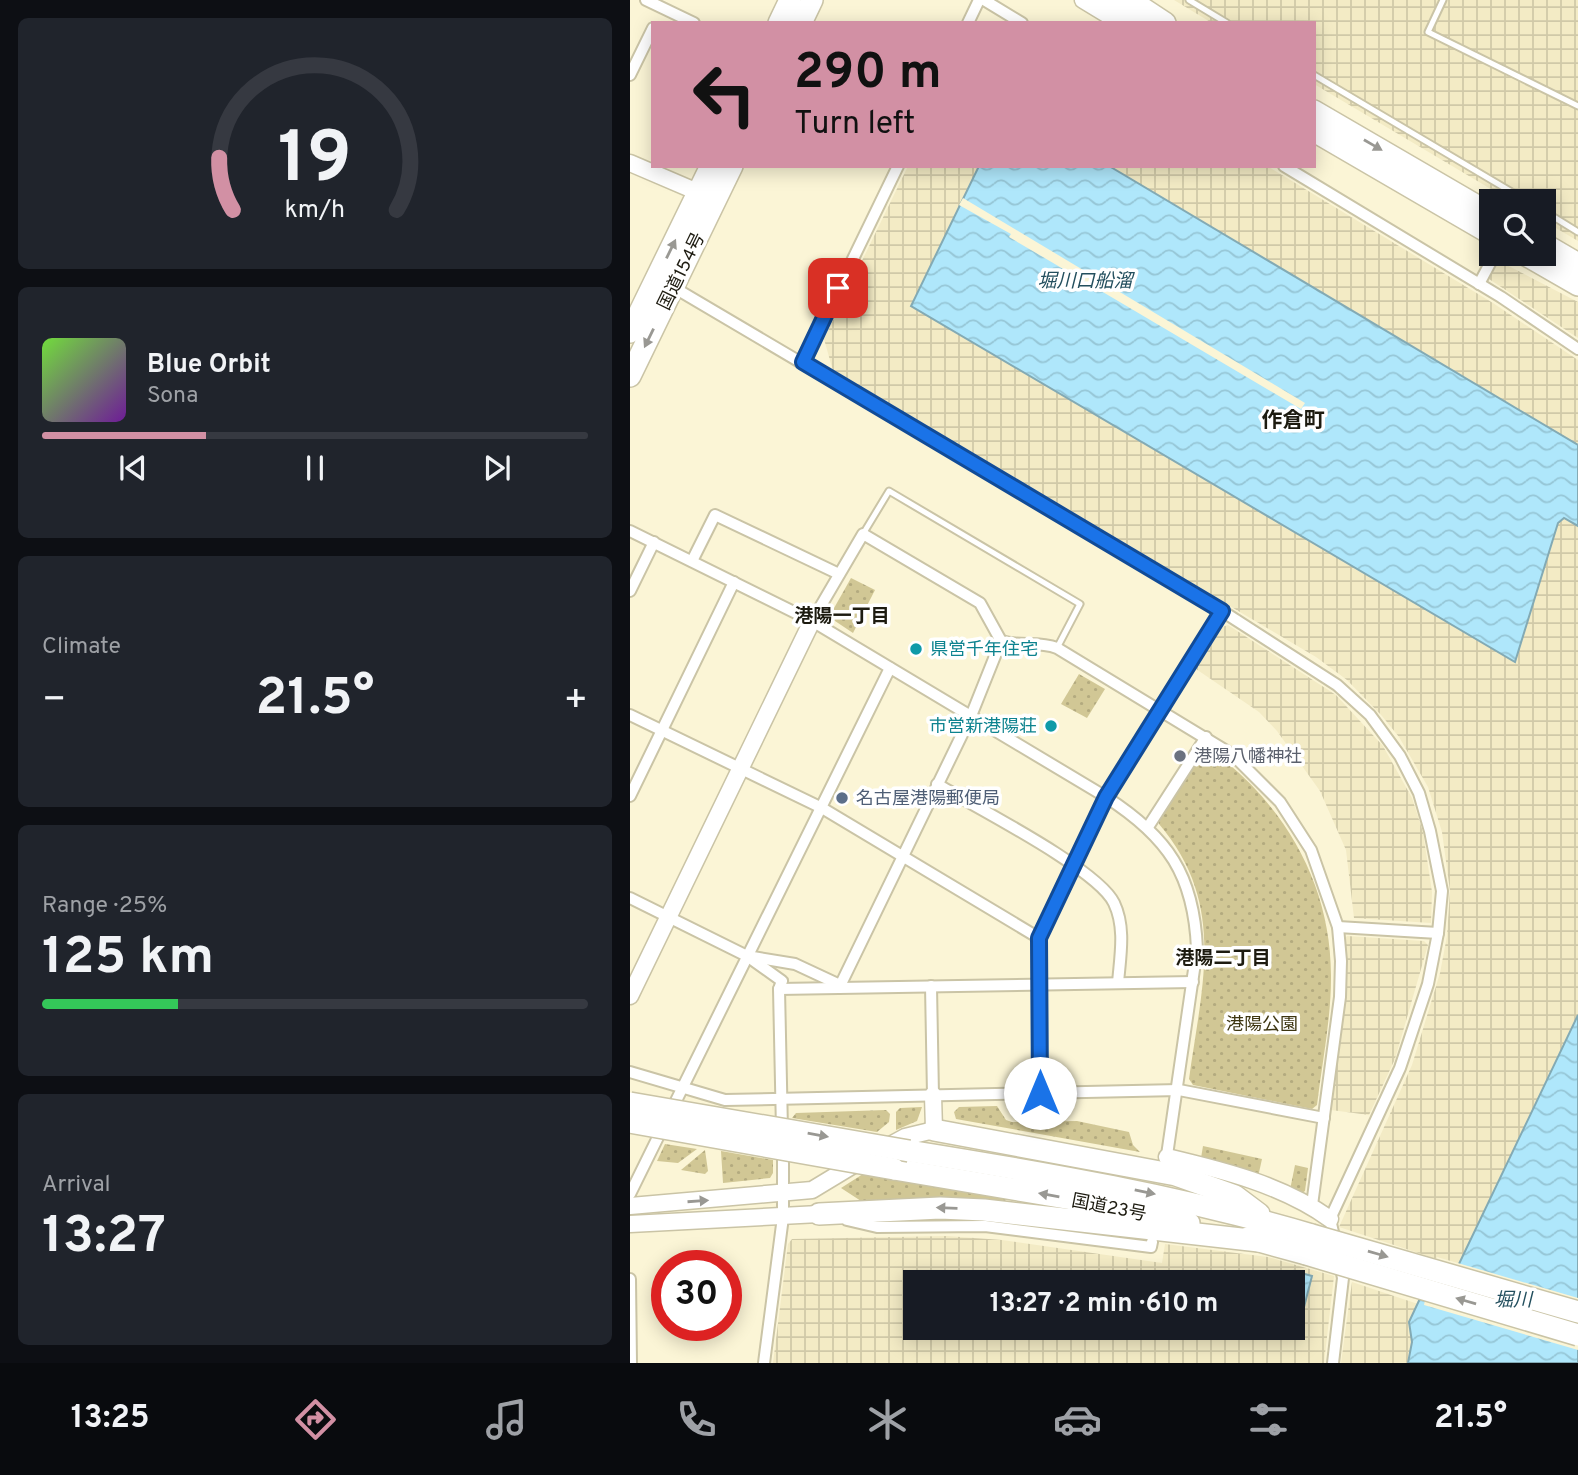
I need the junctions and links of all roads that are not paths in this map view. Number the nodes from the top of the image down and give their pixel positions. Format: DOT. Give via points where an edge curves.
graph roads {
  1 [pos="790,0"];
  2 [pos="812,0"];
  3 [pos="981,0"];
  4 [pos="1083,0"];
  5 [pos="1101,0"];
  6 [pos="1130,0"];
  7 [pos="1189,0"];
  8 [pos="1443,0"];
  9 [pos="656,3"];
  10 [pos="654,21"];
  11 [pos="690,21"];
  12 [pos="780,21"];
  13 [pos="802,21"];
  14 [pos="969,21"];
  15 [pos="1019,21"];
  16 [pos="1117,21"];
  17 [pos="1134,21"];
  18 [pos="1162,21"];
  19 [pos="1224,21"];
  20 [pos="651,31"];
  21 [pos="630,75"];
  22 [pos="1316,76"];
  23 [pos="1578,106"];
  24 [pos="1316,112"];
  25 [pos="1316,132"];
  26 [pos="1316,141"];
  27 [pos="630,163"];
  28 [pos="711,168"];
  29 [pos="730,168"];
  30 [pos="897,168"];
  31 [pos="1287,168"];
  32 [pos="1507,189"];
  33 [pos="707,196"];
  34 [pos="1479,207"];
  35 [pos="1556,218"];
  36 [pos="1479,227"];
  37 [pos="1578,232"];
  38 [pos="1479,234"];
  39 [pos="1556,251"];
  40 [pos="1578,264"];
  41 [pos="1489,266"];
  42 [pos="1539,266"];
  43 [pos="1544,266"];
  44 [pos="1479,284"];
  45 [pos="1578,286"];
  46 [pos="673,287"];
  47 [pos="630,332"];
  48 [pos="1578,349"];
  49 [pos="803,362"];
  50 [pos="630,376"];
  51 [pos="630,531"];
  52 [pos="863,534"];
  53 [pos="654,542"];
  54 [pos="692,561"];
  55 [pos="839,574"];
  56 [pos="734,582"];
  57 [pos="630,592"];
  58 [pos="1222,611"];
  59 [pos="812,621"];
  60 [pos="1001,640"];
  61 [pos="1057,648"];
  62 [pos="890,667"];
  63 [pos="1160,711"];
  64 [pos="630,715"];
  65 [pos="971,716"];
  66 [pos="662,731"];
  67 [pos="1206,737"];
  68 [pos="741,768"];
  69 [pos="937,784"];
  70 [pos="630,796"];
  71 [pos="1106,797"];
  72 [pos="822,808"];
  73 [pos="1148,827"];
  74 [pos="902,856"];
  75 [pos="1074,865"];
  76 [pos="630,898"];
  77 [pos="669,917"];
  78 [pos="1338,927"];
  79 [pos="1438,933"];
  80 [pos="1039,938"];
  81 [pos="747,957"];
  82 [pos="792,964"];
  83 [pos="1193,982"];
  84 [pos="1118,983"];
  85 [pos="781,985"];
  86 [pos="1039,985"];
  87 [pos="839,986"];
  88 [pos="931,986"];
  89 [pos="630,996"];
  90 [pos="630,1072"];
  91 [pos="682,1088"];
  92 [pos="630,1089"];
  93 [pos="1179,1090"];
  94 [pos="1040,1093"];
  95 [pos="933,1095"];
  96 [pos="781,1098"];
  97 [pos="630,1103"];
  98 [pos="1324,1118"];
  99 [pos="726,1119"];
  100 [pos="630,1122"];
  101 [pos="933,1130"];
  102 [pos="1166,1160"];
  103 [pos="784,1194"];
  104 [pos="630,1195"];
  105 [pos="1312,1205"];
  106 [pos="630,1206"];
  107 [pos="819,1214"];
  108 [pos="783,1217"];
  109 [pos="1330,1219"];
  110 [pos="1272,1223"];
  111 [pos="630,1224"];
  112 [pos="1259,1241"];
  113 [pos="1152,1242"];
  114 [pos="1309,1245"];
  115 [pos="630,1279"];
  116 [pos="1578,1312"];
  117 [pos="1578,1335"];
  118 [pos="631,1363"];
  119 [pos="764,1363"];
  120 [pos="1333,1363"];
  1 -- 12 [label="highway"];
  2 -- 13 [label="highway"];
  3 -- 14 [label="street"];
  3 -- 15 [label="street"];
  4 -- 16 [label="street"];
  5 -- 17 [label="highway"];
  6 -- 18 [label="highway"];
  7 -- 19 [label="lane"];
  8 -- 23 [label="lane" via="1427,32"];
  9 -- 10 [label="street"];
  9 -- 11 [label="street"];
  20 -- 21 [label="street"];
  22 -- 32 [label="lane"];
  24 -- 34 [label="highway, one-way"];
  25 -- 36 [label="highway"];
  26 -- 38 [label="street"];
  27 -- 33 [label="street"];
  28 -- 33 [label="highway, 国道154号"];
  29 -- 33 [label="highway, 国道154号"];
  30 -- 49 [label="street"];
  31 -- 44 [label="street"];
  33 -- 46 [label="highway, 国道154号"];
  47 -- 33 [label="highway, 国道154号, one-way"];
  35 -- 37 [label="lane"];
  39 -- 40 [label="highway"];
  41 -- 44 [label="street"];
  42 -- 45 [label="street"];
  43 -- 45 [label="highway"];
  44 -- 48 [label="street"];
  46 -- 49 [label="street"];
  46 -- 50 [label="highway, 国道154号, one-way"];
  49 -- 58 [label="street"];
  51 -- 53 [label="street"];
  52 -- 55 [label="street"];
  52 -- 60 [label="street" via="980,603"];
  52 -- 61 [label="lane" via="889,491 1080,604"];
  53 -- 54 [label="street"];
  53 -- 57 [label="street"];
  54 -- 55 [label="street" via="715,514"];
  54 -- 56 [label="street"];
  55 -- 59 [label="street"];
  56 -- 59 [label="street"];
  56 -- 66 [label="street"];
  58 -- 63 [label="street"];
  58 -- 79 [label="street" via="1337,685 1370,715 1400,756 1419,793 1430,831 1442,891"];
  59 -- 62 [label="street"];
  59 -- 68 [label="street"];
  60 -- 61 [label="street"];
  60 -- 65 [label="street"];
  61 -- 63 [label="street"];
  62 -- 65 [label="street"];
  62 -- 72 [label="street"];
  63 -- 67 [label="street"];
  63 -- 71 [label="street"];
  64 -- 66 [label="street"];
  65 -- 69 [label="street"];
  65 -- 71 [label="street"];
  66 -- 68 [label="street"];
  66 -- 70 [label="street"];
  67 -- 73 [label="street"];
  67 -- 78 [label="street" via="1249,769 1280,802 1311,850"];
  68 -- 72 [label="street"];
  68 -- 77 [label="street"];
  69 -- 74 [label="street"];
  69 -- 75 [label="street"];
  71 -- 73 [label="street"];
  71 -- 75 [label="street"];
  72 -- 74 [label="street"];
  72 -- 81 [label="street"];
  73 -- 83 [label="street" via="1188,885 1196,913"];
  74 -- 80 [label="street"];
  74 -- 87 [label="street"];
  75 -- 80 [label="street"];
  75 -- 84 [label="street" via="1095,879 1114,903 1122,936"];
  76 -- 77 [label="street"];
  77 -- 81 [label="street"];
  77 -- 89 [label="street"];
  78 -- 79 [label="street"];
  78 -- 98 [label="street" via="1340,998"];
  79 -- 109 [label="street" via="1428,984 1400,1068"];
  80 -- 86 [label="street"];
  81 -- 82 [label="street"];
  81 -- 85 [label="street"];
  81 -- 91 [label="street"];
  82 -- 85 [label="street"];
  82 -- 87 [label="street"];
  83 -- 84 [label="street"];
  83 -- 93 [label="street"];
  84 -- 86 [label="street"];
  85 -- 87 [label="street"];
  85 -- 96 [label="street"];
  86 -- 88 [label="street"];
  86 -- 94 [label="street"];
  87 -- 88 [label="street"];
  88 -- 95 [label="street"];
  90 -- 91 [label="street"];
  91 -- 96 [label="street" via="725,1100"];
  91 -- 104 [label="street"];
  92 -- 99 [label="highway, bridge"];
  93 -- 94 [label="street"];
  93 -- 98 [label="street"];
  93 -- 102 [label="street"];
  94 -- 95 [label="street"];
  95 -- 96 [label="street"];
  95 -- 101 [label="street"];
  96 -- 103 [label="street"];
  97 -- 99 [label="highway, 国道23号, bridge"];
  98 -- 105 [label="street"];
  99 -- 110 [label="highway, 国道23号, one-way, bridge" via="1091,1180"];
  112 -- 100 [label="highway, 国道23号, one-way, bridge" via="1114,1206"];
  101 -- 103 [label="street" via="905,1137 812,1190"];
  101 -- 110 [label="highway" via="1176,1175 1235,1196"];
  102 -- 105 [label="street" via="1225,1171"];
  106 -- 103 [label="street, one-way"];
  103 -- 108 [label="street"];
  105 -- 109 [label="street"];
  107 -- 108 [label="street"];
  112 -- 107 [label="highway, one-way" via="973,1210"];
  107 -- 113 [label="street" via="877,1227 985,1226 1152,1247"];
  108 -- 111 [label="street"];
  108 -- 119 [label="street"];
  109 -- 120 [label="street" via="1343,1278"];
  110 -- 114 [label="highway, 国道23号"];
  112 -- 114 [label="highway, 国道23号"];
  114 -- 116 [label="highway, 国道23号, one-way, bridge"];
  117 -- 114 [label="highway, 国道23号, one-way, bridge"];
  115 -- 118 [label="street"];
}
